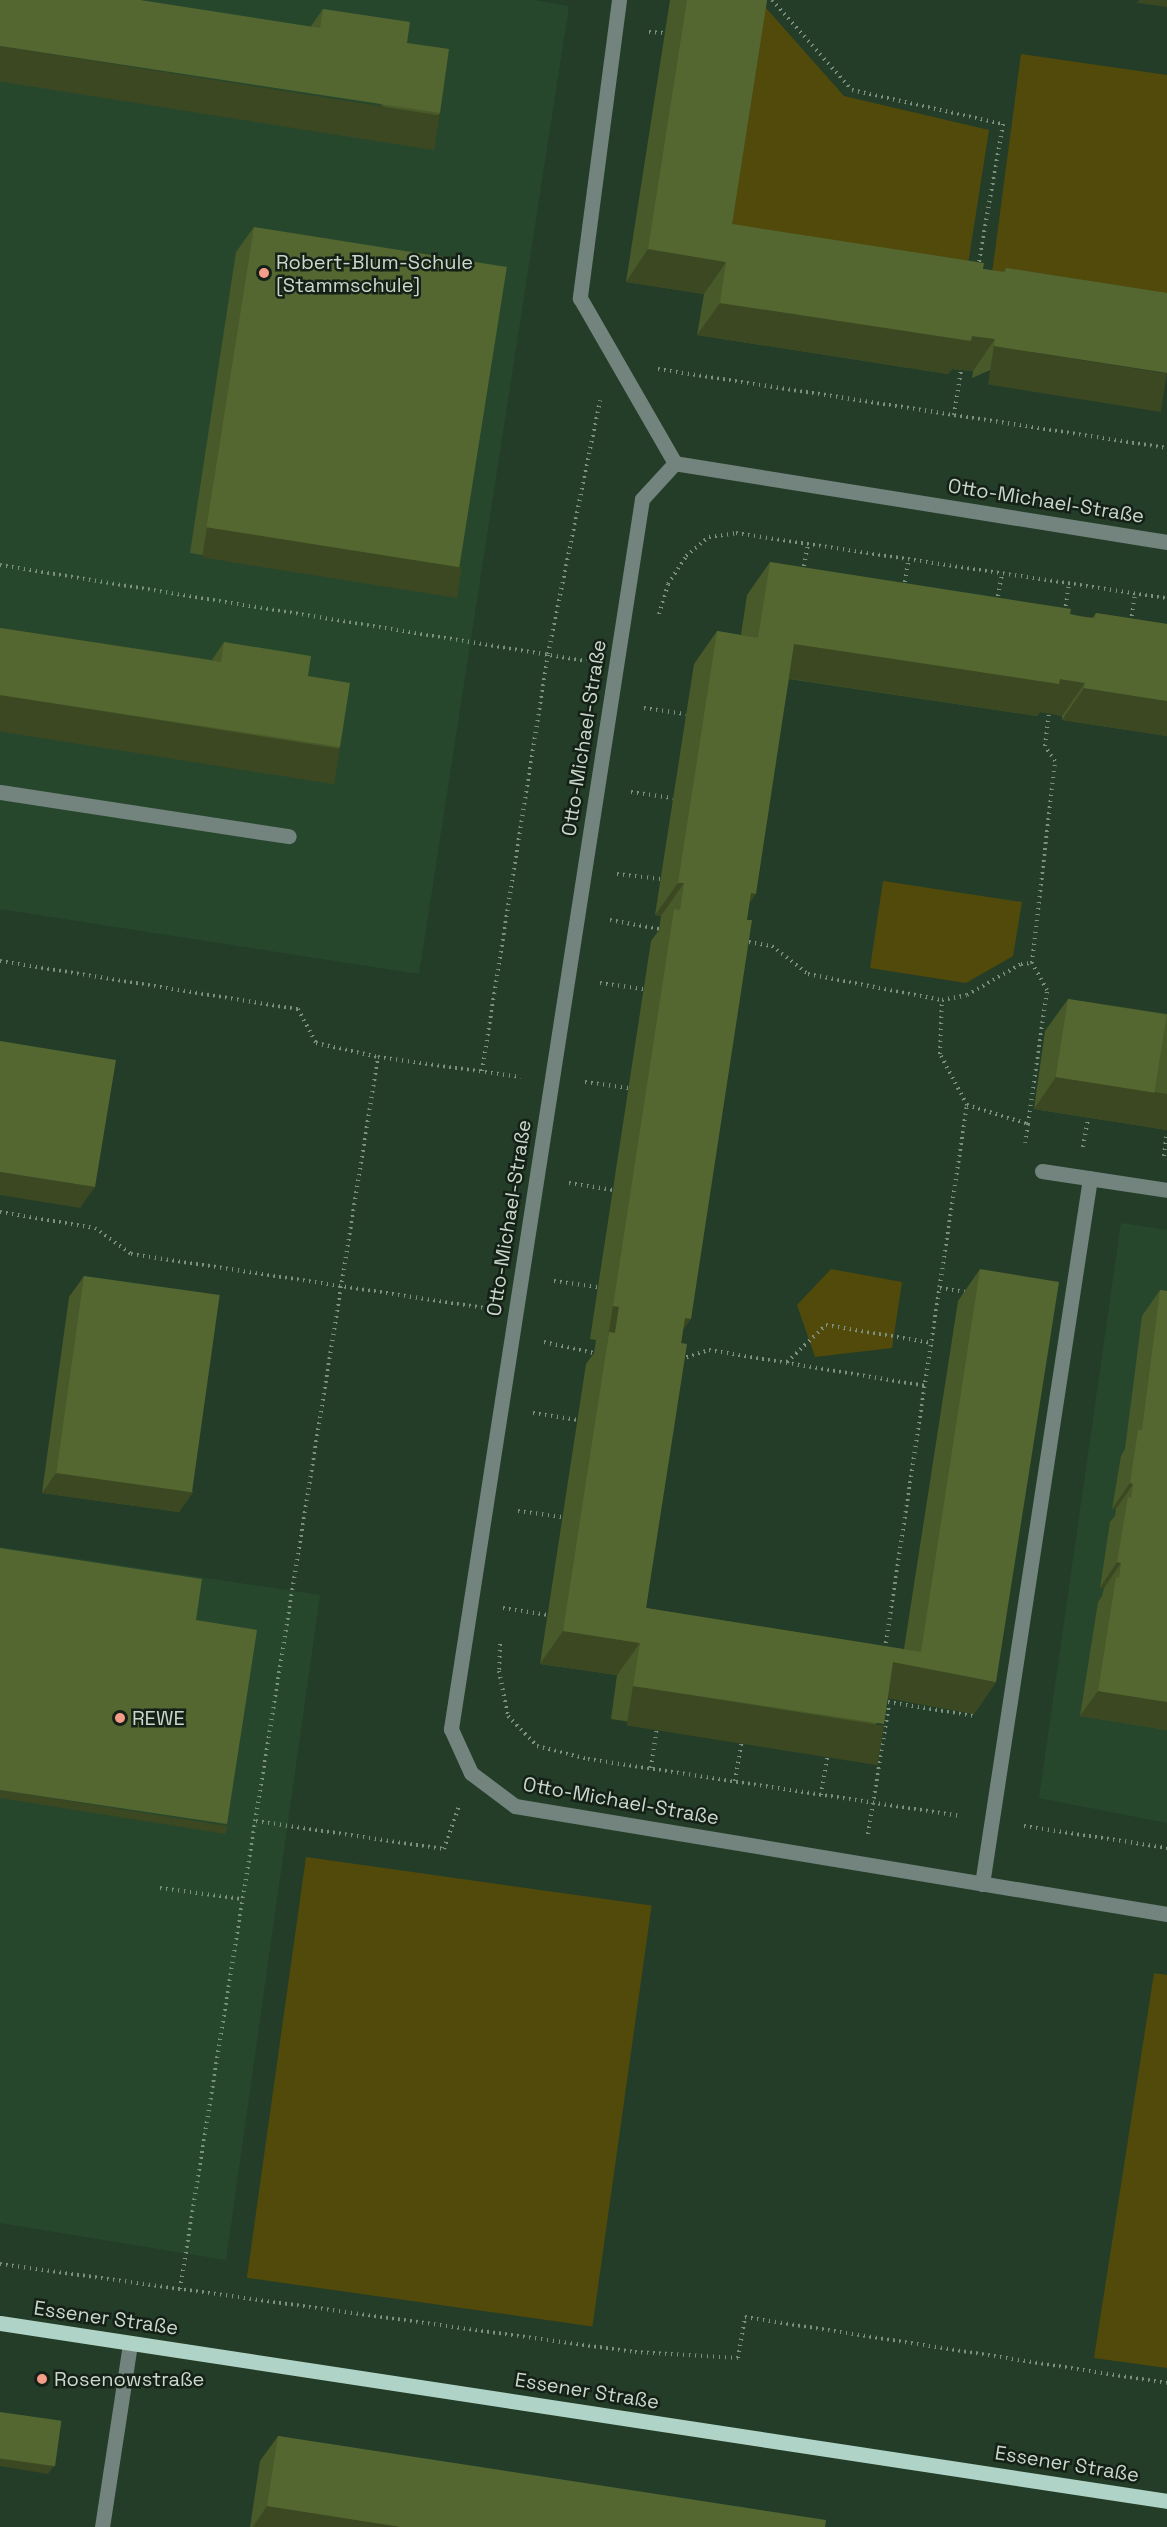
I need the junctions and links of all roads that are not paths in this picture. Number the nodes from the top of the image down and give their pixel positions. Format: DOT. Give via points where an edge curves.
graph roads {
  1 [pos="619,0"];
  2 [pos="675,463"];
  3 [pos="1167,542"];
  4 [pos="0,792"];
  5 [pos="289,836"];
  6 [pos="1042,1171"];
  7 [pos="1090,1178"];
  8 [pos="1167,1190"];
  9 [pos="982,1884"];
  10 [pos="1167,1914"];
  11 [pos="0,2323"];
  12 [pos="130,2343"];
  13 [pos="1167,2501"];
  14 [pos="102,2527"];
  1 -- 2 [label="street" via="580,298"];
  2 -- 3 [label="street, Otto-Michael-Straße"];
  2 -- 9 [label="street, Otto-Michael-Straße" via="642,499 451,1730 471,1773 515,1806"];
  4 -- 5 [label="street"];
  6 -- 7 [label="street"];
  7 -- 8 [label="street"];
  7 -- 9 [label="street"];
  9 -- 10 [label="street, Otto-Michael-Straße"];
  11 -- 12 [label="main road, Essener Straße"];
  12 -- 13 [label="main road, Essener Straße"];
  12 -- 14 [label="street"];
}
